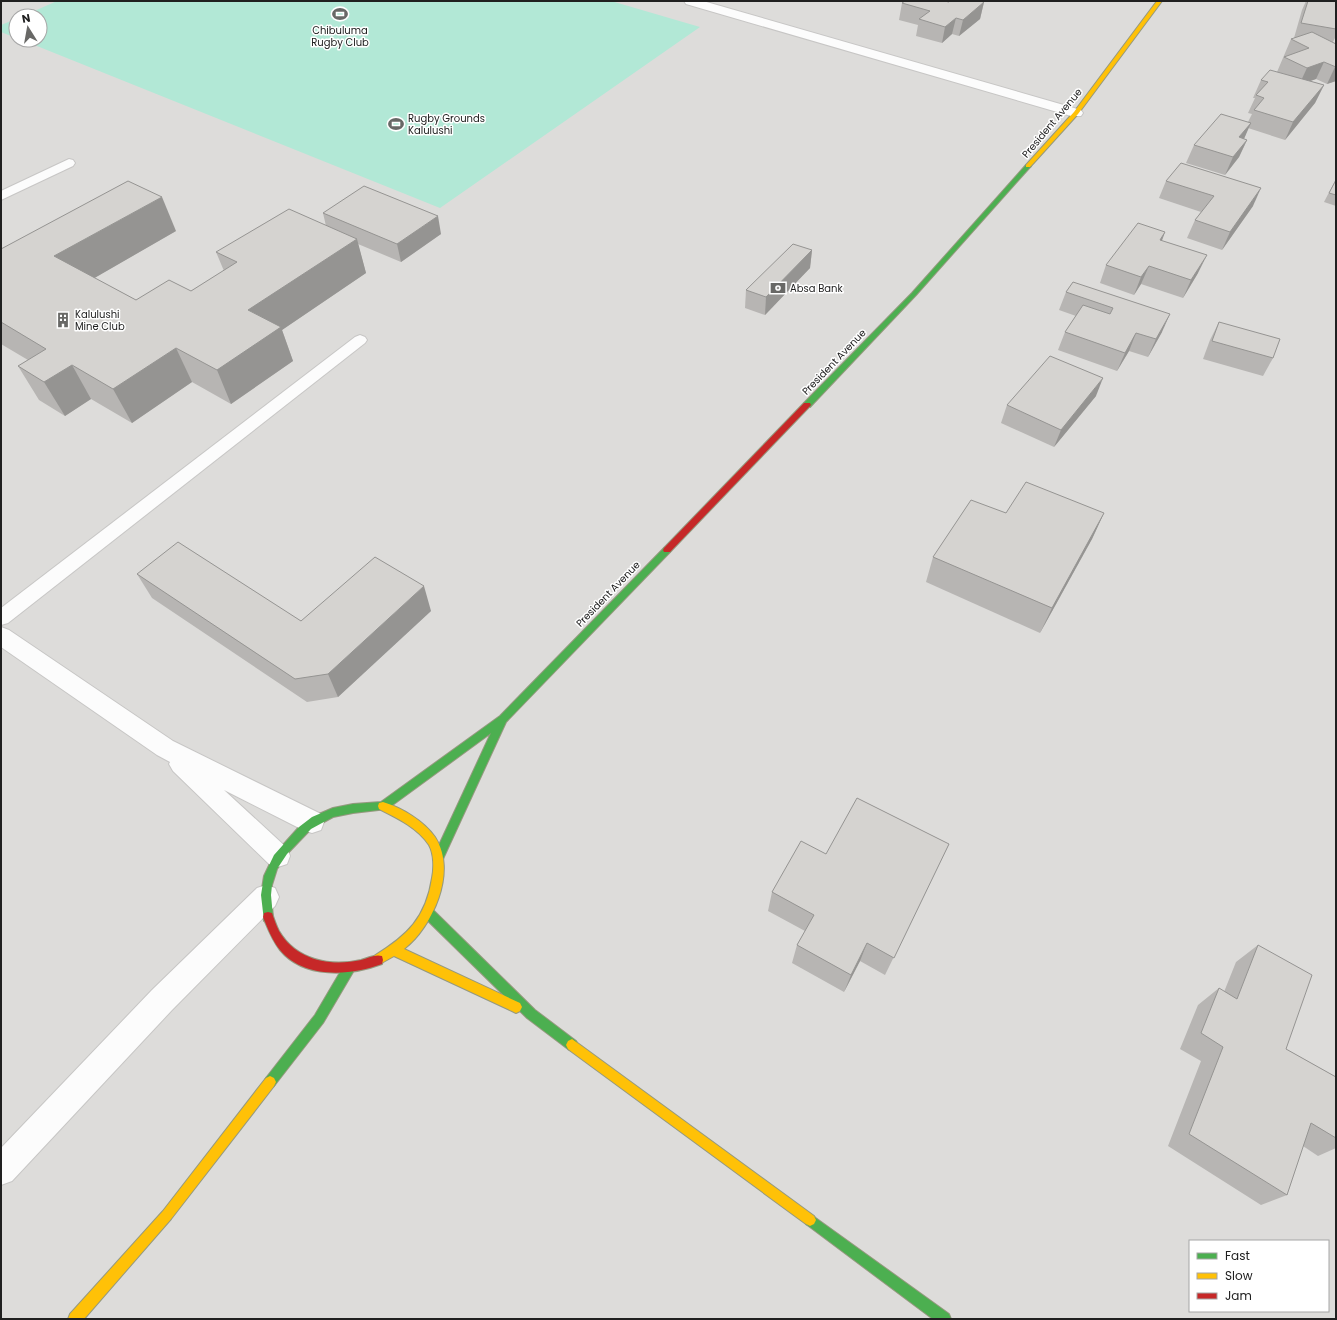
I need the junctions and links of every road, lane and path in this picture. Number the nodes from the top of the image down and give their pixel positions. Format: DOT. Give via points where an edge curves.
graph roads {
  1 [pos="690,1"];
  2 [pos="1160,1"];
  3 [pos="1076,113"];
  4 [pos="69,163"];
  5 [pos="1,196"];
  6 [pos="360,340"];
  7 [pos="1,618"];
  8 [pos="1,636"];
  9 [pos="503,719"];
  10 [pos="165,748"];
  11 [pos="383,806"];
  12 [pos="312,822"];
  13 [pos="278,856"];
  14 [pos="438,858"];
  15 [pos="266,897"];
  16 [pos="428,913"];
  17 [pos="394,950"];
  18 [pos="349,968"];
  19 [pos="531,1014"];
  20 [pos="1,1170"];
  21 [pos="75,1319"];
  22 [pos="944,1319"];
  1 -- 3 [label="street"];
  2 -- 3 [label="street, President Avenue"];
  3 -- 9 [label="street, President Avenue" via="914,294"];
  4 -- 5 [label="lane"];
  6 -- 7 [label="lane"];
  8 -- 10 [label="street"];
  9 -- 11 [label="street, President Avenue"];
  9 -- 14 [label="street, President Avenue"];
  10 -- 12 [label="street"];
  10 -- 13 [label="street"];
  11 -- 12 [label="street" via="344,810"];
  11 -- 14 [label="street" via="411,821 423,831 433,842"];
  12 -- 13 [label="street" via="299,832"];
  13 -- 15 [label="street" via="270,874"];
  14 -- 16 [label="street" via="435,895"];
  15 -- 18 [label="street" via="266,913 270,927 287,951 301,961 315,966"];
  15 -- 20 [label="street" via="162,1000"];
  16 -- 17 [label="street" via="405,943"];
  16 -- 19 [label="street"];
  17 -- 18 [label="street" via="376,960"];
  17 -- 19 [label="street"];
  18 -- 21 [label="street" via="319,1019 167,1215"];
  19 -- 22 [label="street"];
}
